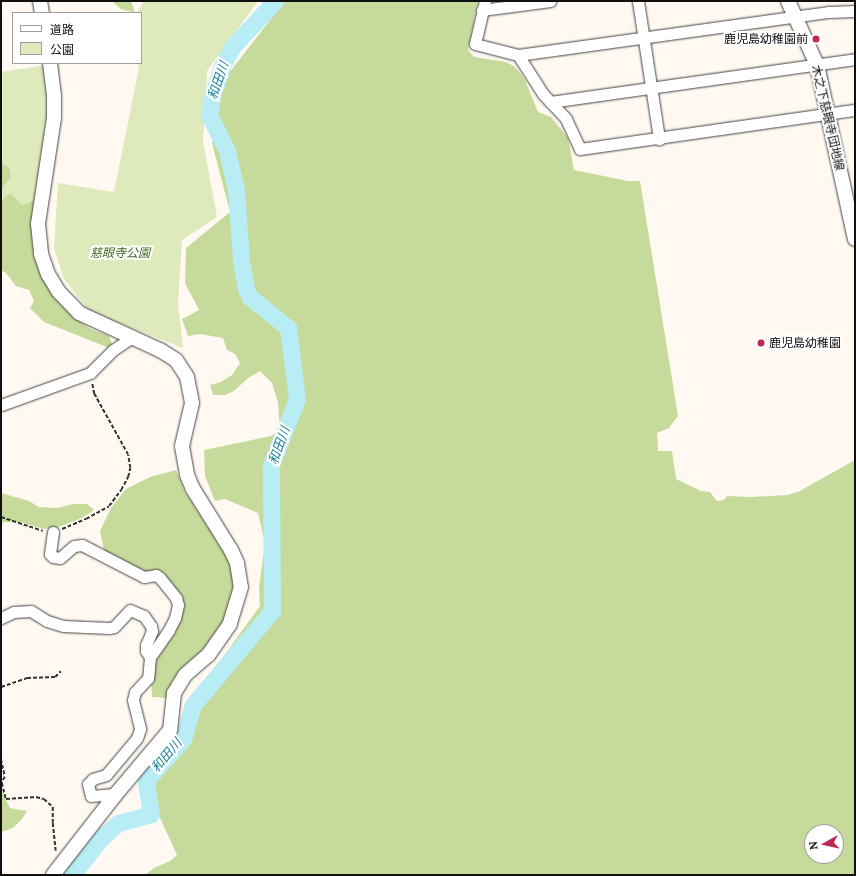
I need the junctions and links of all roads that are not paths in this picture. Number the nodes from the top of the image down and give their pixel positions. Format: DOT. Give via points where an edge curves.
graph roads {
  1 [pos="40,1"];
  2 [pos="550,1"];
  3 [pos="638,1"];
  4 [pos="788,1"];
  5 [pos="484,5"];
  6 [pos="855,11"];
  7 [pos="42,12"];
  8 [pos="795,16"];
  9 [pos="644,38"];
  10 [pos="518,55"];
  11 [pos="855,59"];
  12 [pos="50,64"];
  13 [pos="816,65"];
  14 [pos="651,89"];
  15 [pos="550,102"];
  16 [pos="855,110"];
  17 [pos="827,115"];
  18 [pos="659,138"];
  19 [pos="853,220"];
  20 [pos="855,239"];
  21 [pos="132,337"];
  22 [pos="1,405"];
  23 [pos="53,532"];
  24 [pos="1,618"];
  25 [pos="150,657"];
  26 [pos="116,794"];
  27 [pos="57,871"];
  1 -- 7 [label="street"];
  2 -- 5 [label="street"];
  3 -- 9 [label="street"];
  4 -- 8 [label="street, 木之下慈眼寺団地線"];
  5 -- 10 [label="street" via="475,44"];
  6 -- 8 [label="street"];
  8 -- 9 [label="street"];
  8 -- 13 [label="street, 木之下慈眼寺団地線"];
  9 -- 10 [label="street"];
  9 -- 14 [label="street"];
  10 -- 15 [label="street"];
  11 -- 13 [label="street"];
  12 -- 21 [label="street" via="54,118 38,224 41,254 53,283 71,305 89,319"];
  13 -- 14 [label="street"];
  13 -- 17 [label="street, 木之下慈眼寺団地線"];
  14 -- 15 [label="street"];
  14 -- 18 [label="street"];
  15 -- 18 [label="street" via="566,119 580,149"];
  16 -- 17 [label="street"];
  17 -- 18 [label="street"];
  17 -- 19 [label="street, 木之下慈眼寺団地線"];
  19 -- 20 [label="street, 木之下慈眼寺団地線"];
  21 -- 22 [label="street" via="113,350 90,373"];
  21 -- 26 [label="street" via="176,360 187,377 192,403 182,446 187,475 237,562 241,587 230,624 208,655 185,675 174,693 170,730"];
  23 -- 25 [label="street" via="50,554 53,558 60,558 74,546 82,545 144,577 156,575 176,598 178,605 175,618"];
  24 -- 25 [label="street" via="14,612 31,611 59,625 109,628 114,627 130,610 136,611 144,616 151,626 152,631 146,645"];
  25 -- 26 [label="street" via="148,678 135,692 133,700 140,729 137,738 106,775 93,779 88,784 90,796"];
  26 -- 27 [label="street"];
}
